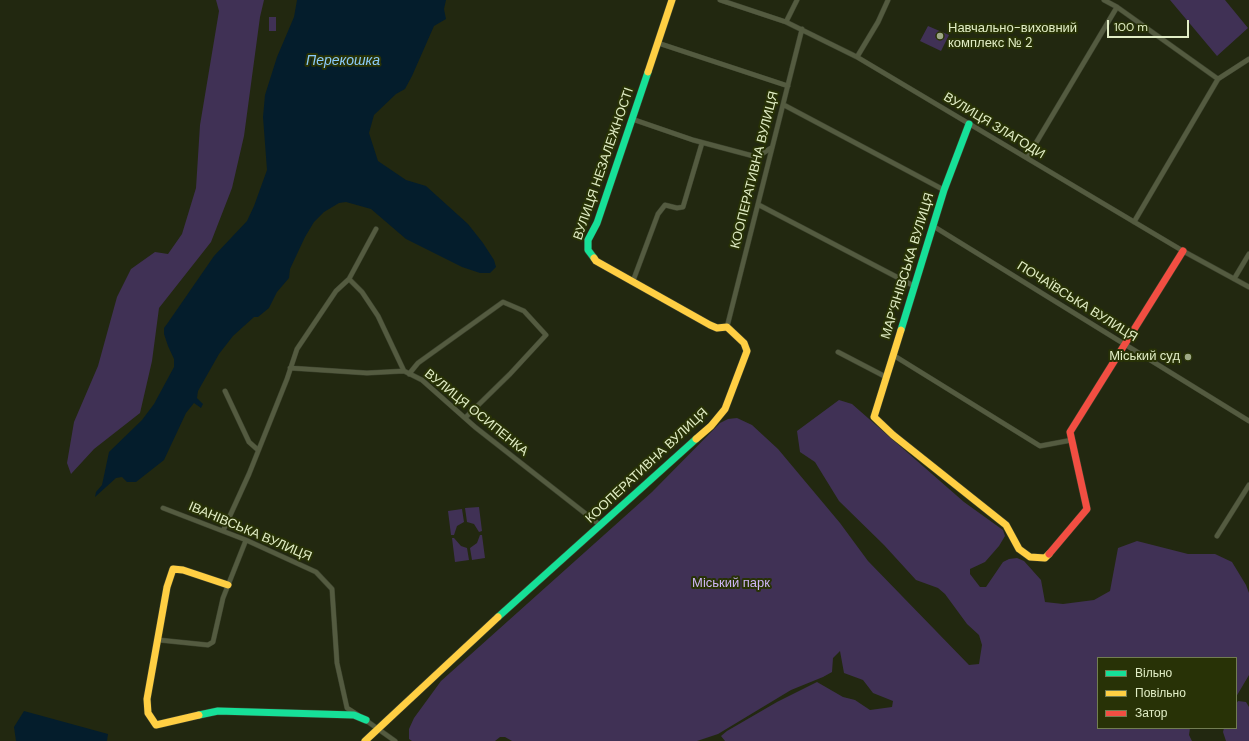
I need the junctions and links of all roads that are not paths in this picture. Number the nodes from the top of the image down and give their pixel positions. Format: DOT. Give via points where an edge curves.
graph roads {
  1 [pos="672,0"];
  2 [pos="720,0"];
  3 [pos="798,0"];
  4 [pos="888,0"];
  5 [pos="1104,0"];
  6 [pos="1117,7"];
  7 [pos="786,22"];
  8 [pos="802,29"];
  9 [pos="658,43"];
  10 [pos="857,57"];
  11 [pos="1249,59"];
  12 [pos="1218,79"];
  13 [pos="788,86"];
  14 [pos="784,105"];
  15 [pos="632,119"];
  16 [pos="969,124"];
  17 [pos="702,143"];
  18 [pos="771,148"];
  19 [pos="1027,158"];
  20 [pos="944,190"];
  21 [pos="758,205"];
  22 [pos="1134,222"];
  23 [pos="933,226"];
  24 [pos="376,229"];
  25 [pos="1183,251"];
  26 [pos="1249,254"];
  27 [pos="1234,279"];
  28 [pos="348,280"];
  29 [pos="633,281"];
  30 [pos="914,286"];
  31 [pos="1249,287"];
  32 [pos="727,327"];
  33 [pos="1124,344"];
  34 [pos="838,352"];
  35 [pos="893,355"];
  36 [pos="290,368"];
  37 [pos="406,372"];
  38 [pos="886,377"];
  39 [pos="225,391"];
  40 [pos="466,417"];
  41 [pos="1249,421"];
  42 [pos="1072,440"];
  43 [pos="258,450"];
  44 [pos="1249,485"];
  45 [pos="163,508"];
  46 [pos="600,525"];
  47 [pos="223,531"];
  48 [pos="1217,536"];
  49 [pos="246,540"];
  50 [pos="228,585"];
  51 [pos="159,640"];
  52 [pos="366,720"];
  53 [pos="379,729"];
  54 [pos="365,741"];
  55 [pos="395,741"];
  1 -- 9 [label="street, ВУЛИЦЯ НЕЗАЛЕЖНОСТІ"];
  2 -- 7 [label="street, ВУЛИЦЯ ЗЛАГОДИ"];
  3 -- 7 [label="street"];
  4 -- 10 [label="street"];
  5 -- 6 [label="street"];
  6 -- 12 [label="street"];
  6 -- 19 [label="street"];
  7 -- 8 [label="street, ВУЛИЦЯ ЗЛАГОДИ"];
  8 -- 10 [label="street, ВУЛИЦЯ ЗЛАГОДИ"];
  8 -- 13 [label="street, КООПЕРАТИВНА ВУЛИЦЯ"];
  9 -- 13 [label="street"];
  9 -- 15 [label="street, ВУЛИЦЯ НЕЗАЛЕЖНОСТІ"];
  10 -- 16 [label="street, ВУЛИЦЯ ЗЛАГОДИ"];
  11 -- 12 [label="street"];
  12 -- 22 [label="street"];
  13 -- 14 [label="street, КООПЕРАТИВНА ВУЛИЦЯ"];
  14 -- 18 [label="street, КООПЕРАТИВНА ВУЛИЦЯ"];
  14 -- 20 [label="street"];
  15 -- 17 [label="street"];
  15 -- 29 [label="street, ВУЛИЦЯ НЕЗАЛЕЖНОСТІ" via="588,240 588,250 596,261"];
  16 -- 19 [label="street, ВУЛИЦЯ ЗЛАГОДИ"];
  16 -- 20 [label="street, МАР’ЯНІВСЬКА ВУЛИЦЯ"];
  17 -- 18 [label="street" via="758,157"];
  17 -- 29 [label="street" via="683,207 665,205 658,214"];
  18 -- 21 [label="street, КООПЕРАТИВНА ВУЛИЦЯ"];
  19 -- 22 [label="street, ВУЛИЦЯ ЗЛАГОДИ"];
  20 -- 23 [label="street, МАР’ЯНІВСЬКА ВУЛИЦЯ"];
  21 -- 30 [label="street"];
  21 -- 32 [label="street, КООПЕРАТИВНА ВУЛИЦЯ"];
  22 -- 25 [label="street, ВУЛИЦЯ ЗЛАГОДИ"];
  23 -- 30 [label="street, МАР’ЯНІВСЬКА ВУЛИЦЯ"];
  23 -- 33 [label="street, ПОЧАЇВСЬКА ВУЛИЦЯ"];
  24 -- 28 [label="street"];
  25 -- 27 [label="street, ВУЛИЦЯ ЗЛАГОДИ"];
  25 -- 33 [label="street"];
  26 -- 27 [label="street"];
  27 -- 31 [label="street, ВУЛИЦЯ ЗЛАГОДИ"];
  28 -- 36 [label="street" via="336,291 297,349"];
  28 -- 37 [label="street, ВУЛИЦЯ ОСИПЕНКА" via="362,292 378,316 397,359"];
  29 -- 32 [label="street, ВУЛИЦЯ НЕЗАЛЕЖНОСТІ" via="710,325 717,328"];
  30 -- 35 [label="street, МАР’ЯНІВСЬКА ВУЛИЦЯ"];
  32 -- 46 [label="street, КООПЕРАТИВНА ВУЛИЦЯ" via="744,343 747,351 724,409 711,426"];
  33 -- 41 [label="street, ПОЧАЇВСЬКА ВУЛИЦЯ"];
  33 -- 42 [label="street" via="1070,432"];
  34 -- 38 [label="street"];
  35 -- 38 [label="street, МАР’ЯНІВСЬКА ВУЛИЦЯ"];
  35 -- 42 [label="street" via="1040,446"];
  36 -- 37 [label="street" via="367,373"];
  36 -- 43 [label="street"];
  37 -- 40 [label="street, ВУЛИЦЯ ОСИПЕНКА" via="422,380"];
  37 -- 40 [label="street" via="503,302 524,311 546,335"];
  38 -- 42 [label="street, МАР’ЯНІВСЬКА ВУЛИЦЯ" via="874,416 893,435 1006,525 1019,549 1030,557 1045,558 1087,509"];
  39 -- 43 [label="street" via="249,442"];
  40 -- 46 [label="street, ВУЛИЦЯ ОСИПЕНКА" via="475,427"];
  43 -- 47 [label="street"];
  44 -- 48 [label="street"];
  45 -- 47 [label="street, ІВАНІВСЬКА ВУЛИЦЯ"];
  46 -- 53 [label="street, КООПЕРАТИВНА ВУЛИЦЯ"];
  47 -- 49 [label="street, ІВАНІВСЬКА ВУЛИЦЯ"];
  49 -- 50 [label="street"];
  49 -- 52 [label="street, ІВАНІВСЬКА ВУЛИЦЯ" via="316,572 332,589 337,663 347,708"];
  50 -- 51 [label="street" via="213,642 208,645"];
  50 -- 51 [label="street" via="183,570 172,569"];
  51 -- 52 [label="street" via="147,699 148,713 156,725 203,713 218,712 354,715"];
  52 -- 53 [label="street, ІВАНІВСЬКА ВУЛИЦЯ"];
  53 -- 54 [label="street, КООПЕРАТИВНА ВУЛИЦЯ"];
  53 -- 55 [label="street, ІВАНІВСЬКА ВУЛИЦЯ"];
}
